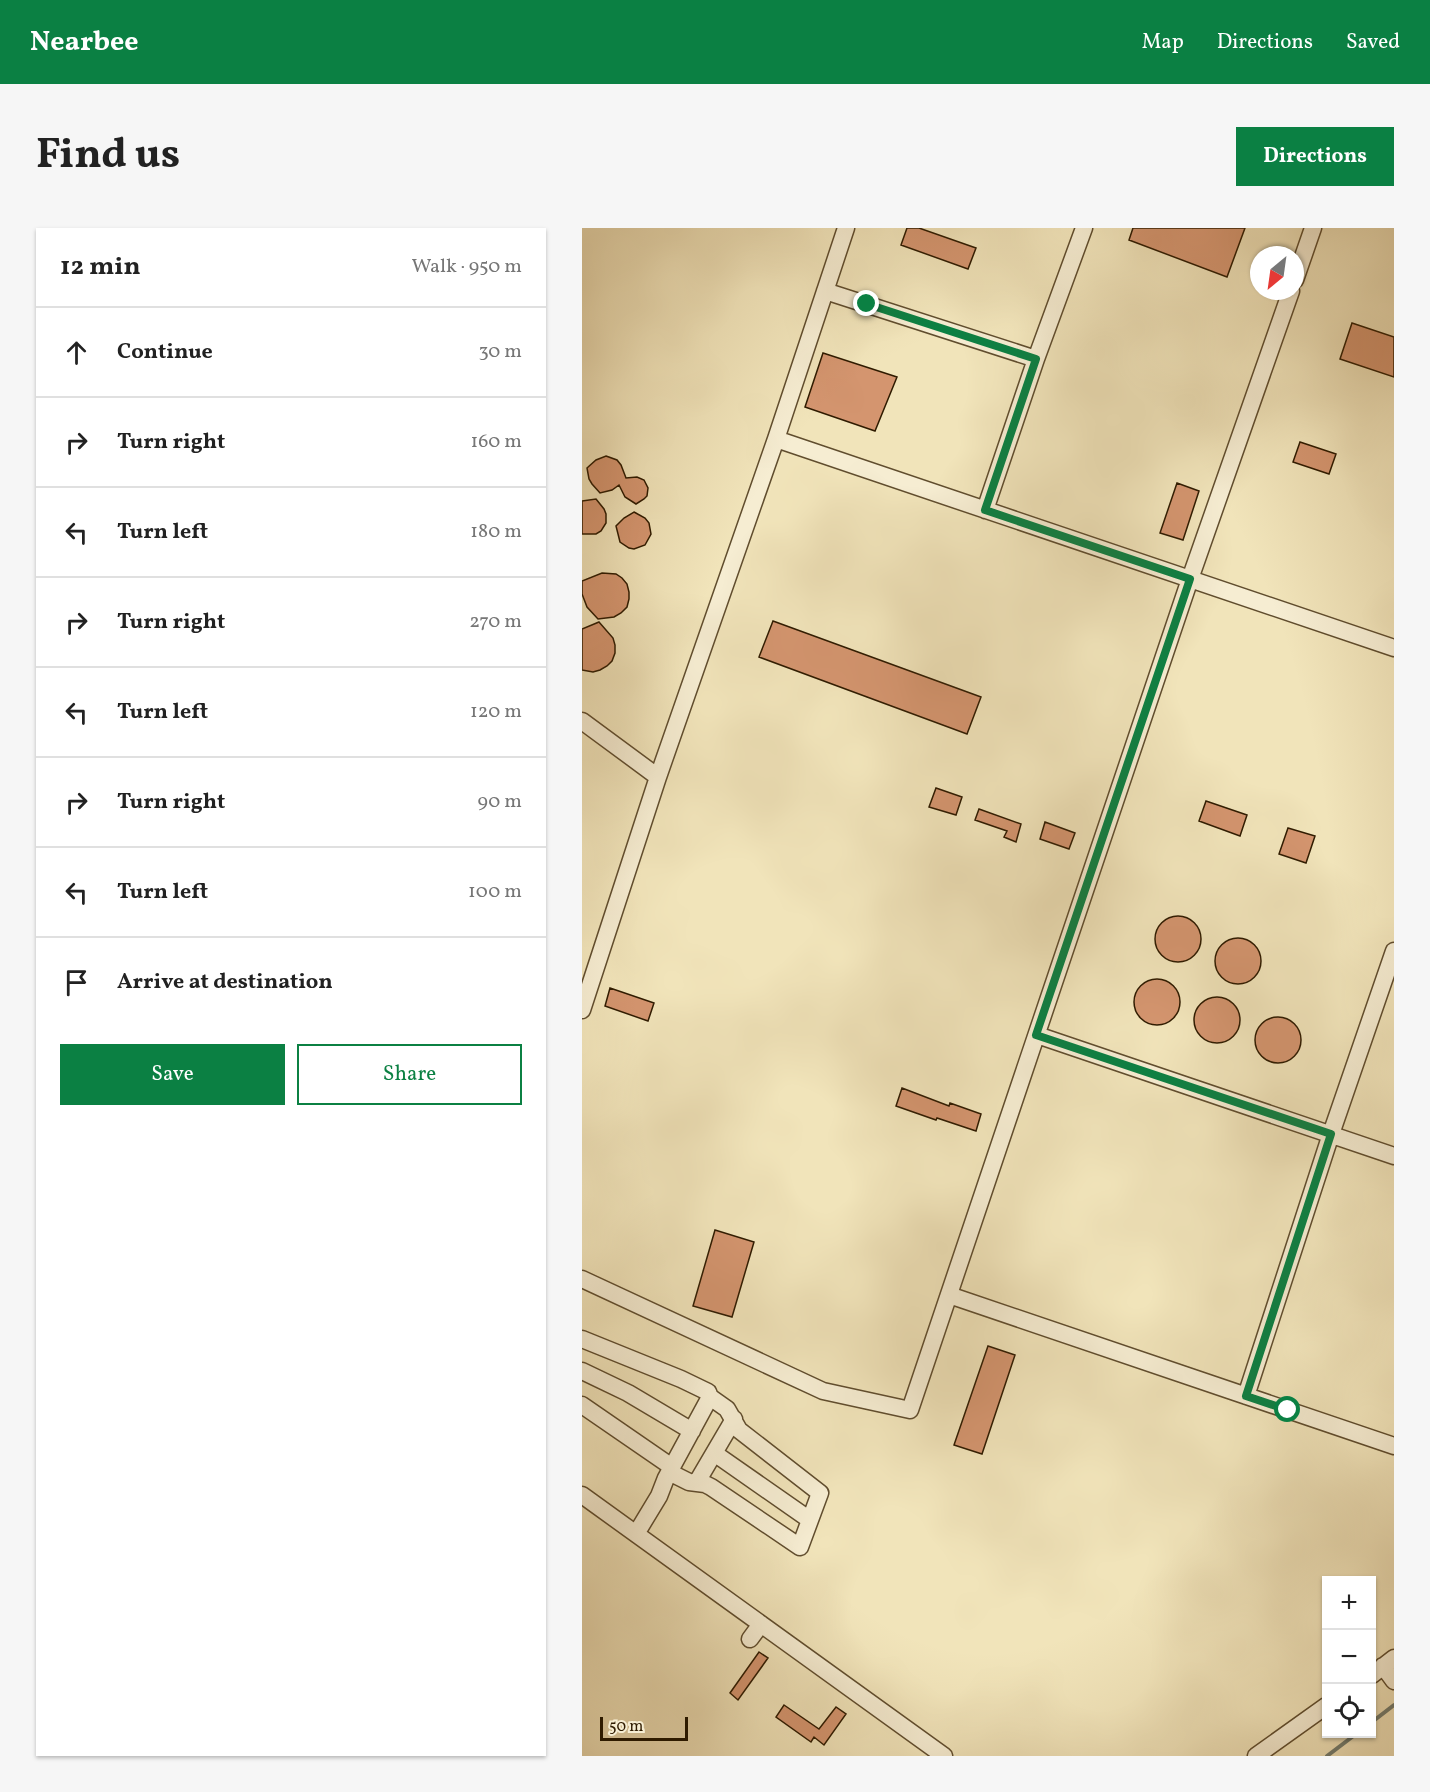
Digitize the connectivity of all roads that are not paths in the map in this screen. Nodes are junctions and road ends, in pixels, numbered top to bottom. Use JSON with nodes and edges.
{"nodes":[{"id":1,"x":846,"y":228,"type":"edge"},
{"id":2,"x":1084,"y":228,"type":"edge"},
{"id":3,"x":1313,"y":228,"type":"edge"},
{"id":4,"x":1304,"y":254,"type":"edge"},
{"id":5,"x":825,"y":291,"type":"junction"},
{"id":6,"x":1288,"y":300,"type":"edge"},
{"id":7,"x":1036,"y":359,"type":"junction"},
{"id":8,"x":776,"y":439,"type":"junction"},
{"id":9,"x":985,"y":510,"type":"junction"},
{"id":10,"x":1190,"y":579,"type":"junction"},
{"id":11,"x":1394,"y":648,"type":"edge"},
{"id":12,"x":582,"y":721,"type":"edge"},
{"id":13,"x":658,"y":777,"type":"junction"},
{"id":14,"x":1394,"y":951,"type":"edge"},
{"id":15,"x":582,"y":1010,"type":"edge"},
{"id":16,"x":1036,"y":1035,"type":"junction"},
{"id":17,"x":1331,"y":1134,"type":"junction"},
{"id":18,"x":1394,"y":1155,"type":"edge"},
{"id":19,"x":582,"y":1279,"type":"edge"},
{"id":20,"x":949,"y":1295,"type":"junction"},
{"id":21,"x":582,"y":1339,"type":"edge"},
{"id":22,"x":582,"y":1371,"type":"edge"},
{"id":23,"x":1246,"y":1396,"type":"junction"},
{"id":24,"x":710,"y":1397,"type":"junction"},
{"id":25,"x":582,"y":1405,"type":"edge"},
{"id":26,"x":734,"y":1419,"type":"junction"},
{"id":27,"x":692,"y":1431,"type":"junction"},
{"id":28,"x":1394,"y":1446,"type":"edge"},
{"id":29,"x":714,"y":1453,"type":"junction"},
{"id":30,"x":669,"y":1472,"type":"junction"},
{"id":31,"x":697,"y":1482,"type":"junction"},
{"id":32,"x":582,"y":1495,"type":"edge"},
{"id":33,"x":810,"y":1520,"type":"junction"},
{"id":34,"x":639,"y":1529,"type":"junction"},
{"id":35,"x":761,"y":1624,"type":"junction"},
{"id":36,"x":750,"y":1639,"type":"dead end"},
{"id":37,"x":1383,"y":1666,"type":"edge"},
{"id":38,"x":1394,"y":1681,"type":"edge"},
{"id":39,"x":1322,"y":1709,"type":"edge"},
{"id":40,"x":944,"y":1756,"type":"edge"},
{"id":41,"x":1256,"y":1756,"type":"edge"}],
"edges":[{"from":1,"to":5,"type":"lane"},
{"from":2,"to":7,"type":"lane"},
{"from":3,"to":4,"type":"lane"},
{"from":5,"to":7,"type":"lane"},
{"from":5,"to":8,"type":"lane"},
{"from":6,"to":10,"type":"lane"},
{"from":7,"to":9,"type":"lane"},
{"from":8,"to":9,"type":"lane"},
{"from":8,"to":13,"type":"lane"},
{"from":9,"to":10,"type":"lane"},
{"from":10,"to":11,"type":"lane"},
{"from":10,"to":16,"type":"lane"},
{"from":12,"to":13,"type":"lane"},
{"from":13,"to":15,"type":"lane"},
{"from":14,"to":17,"type":"lane"},
{"from":16,"to":17,"type":"lane"},
{"from":16,"to":20,"type":"lane"},
{"from":17,"to":18,"type":"lane"},
{"from":17,"to":23,"type":"lane"},
{"from":19,"to":20,"type":"lane"},
{"from":20,"to":23,"type":"lane"},
{"from":21,"to":24,"type":"lane"},
{"from":22,"to":27,"type":"lane"},
{"from":23,"to":28,"type":"lane"},
{"from":24,"to":26,"type":"lane"},
{"from":24,"to":27,"type":"lane"},
{"from":25,"to":30,"type":"lane"},
{"from":26,"to":29,"type":"lane"},
{"from":26,"to":33,"type":"lane"},
{"from":27,"to":30,"type":"lane"},
{"from":29,"to":31,"type":"lane"},
{"from":29,"to":33,"type":"lane"},
{"from":30,"to":31,"type":"lane"},
{"from":30,"to":34,"type":"lane"},
{"from":31,"to":33,"type":"lane"},
{"from":32,"to":34,"type":"lane"},
{"from":34,"to":35,"type":"lane"},
{"from":35,"to":36,"type":"lane"},
{"from":35,"to":40,"type":"lane"},
{"from":37,"to":38,"type":"lane"},
{"from":39,"to":41,"type":"lane"}]}
